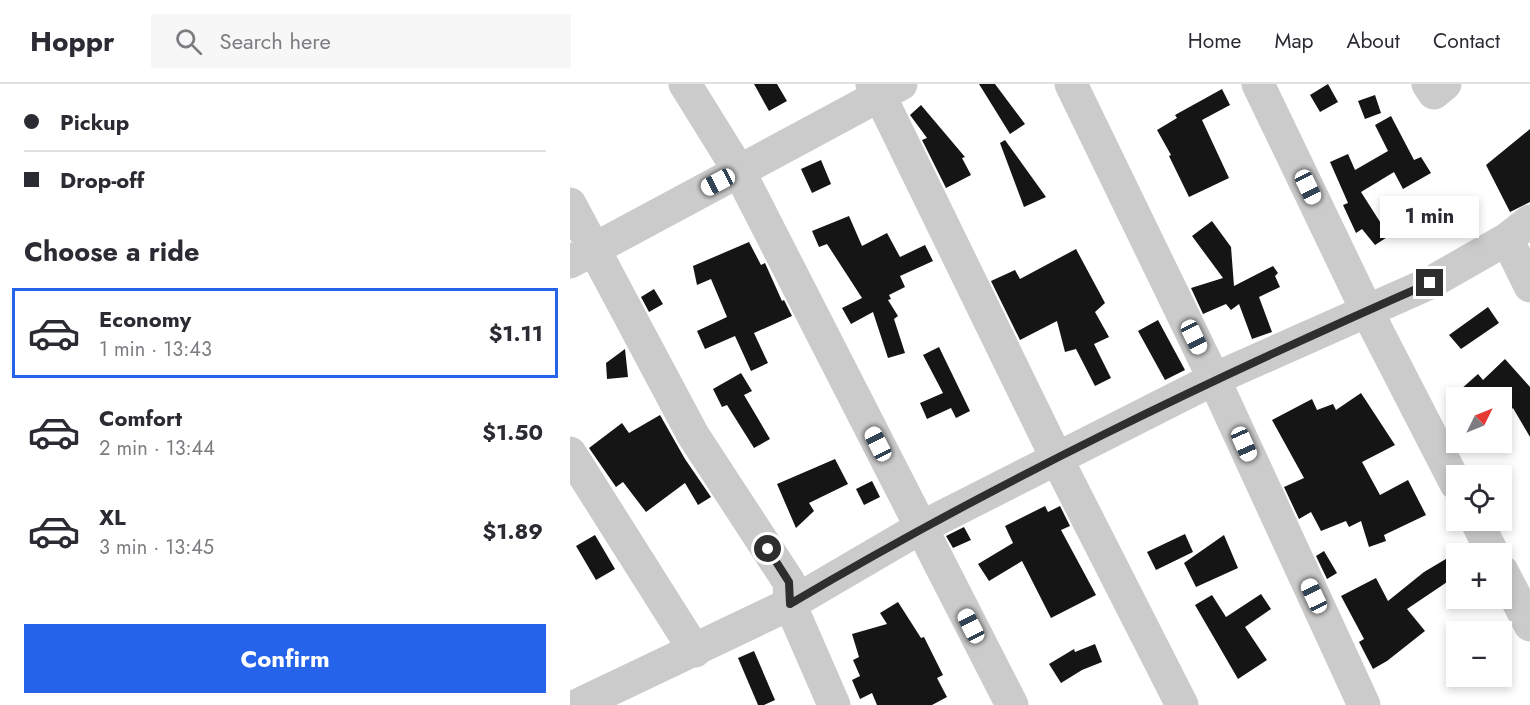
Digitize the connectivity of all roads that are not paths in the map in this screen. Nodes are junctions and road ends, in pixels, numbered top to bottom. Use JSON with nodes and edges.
{"nodes":[{"id":1,"x":685,"y":84,"type":"edge"},
{"id":2,"x":1071,"y":84,"type":"edge"},
{"id":3,"x":1258,"y":84,"type":"edge"},
{"id":4,"x":1428,"y":84,"type":"edge"},
{"id":5,"x":1444,"y":84,"type":"edge"},
{"id":6,"x":884,"y":88,"type":"edge"},
{"id":7,"x":739,"y":171,"type":"junction"},
{"id":8,"x":570,"y":204,"type":"edge"},
{"id":9,"x":1518,"y":230,"type":"edge"},
{"id":10,"x":582,"y":255,"type":"edge"},
{"id":11,"x":1530,"y":286,"type":"edge"},
{"id":12,"x":1367,"y":311,"type":"junction"},
{"id":13,"x":1214,"y":379,"type":"junction"},
{"id":14,"x":570,"y":453,"type":"edge"},
{"id":15,"x":1057,"y":459,"type":"junction"},
{"id":16,"x":1446,"y":465,"type":"edge"},
{"id":17,"x":920,"y":528,"type":"junction"},
{"id":18,"x":1512,"y":591,"type":"edge"},
{"id":19,"x":790,"y":604,"type":"junction"},
{"id":20,"x":1530,"y":626,"type":"edge"},
{"id":21,"x":694,"y":651,"type":"junction"},
{"id":22,"x":578,"y":705,"type":"edge"},
{"id":23,"x":834,"y":705,"type":"edge"},
{"id":24,"x":1012,"y":705,"type":"edge"},
{"id":25,"x":1182,"y":705,"type":"edge"},
{"id":26,"x":1364,"y":705,"type":"edge"}],
"edges":[{"from":1,"to":7,"type":"street"},
{"from":2,"to":13,"type":"street"},
{"from":3,"to":12,"type":"street"},
{"from":4,"to":5,"type":"street"},
{"from":6,"to":7,"type":"street"},
{"from":6,"to":15,"type":"street"},
{"from":7,"to":10,"type":"street"},
{"from":7,"to":17,"type":"street"},
{"from":8,"to":10,"type":"street"},
{"from":9,"to":11,"type":"street"},
{"from":9,"to":12,"type":"street"},
{"from":10,"to":19,"type":"street"},
{"from":12,"to":13,"type":"street"},
{"from":12,"to":16,"type":"street"},
{"from":13,"to":15,"type":"street"},
{"from":13,"to":26,"type":"street"},
{"from":14,"to":21,"type":"street"},
{"from":15,"to":17,"type":"street"},
{"from":15,"to":25,"type":"street"},
{"from":17,"to":19,"type":"street"},
{"from":17,"to":24,"type":"street"},
{"from":18,"to":20,"type":"street"},
{"from":19,"to":21,"type":"street"},
{"from":19,"to":23,"type":"street"},
{"from":21,"to":22,"type":"street"}]}
